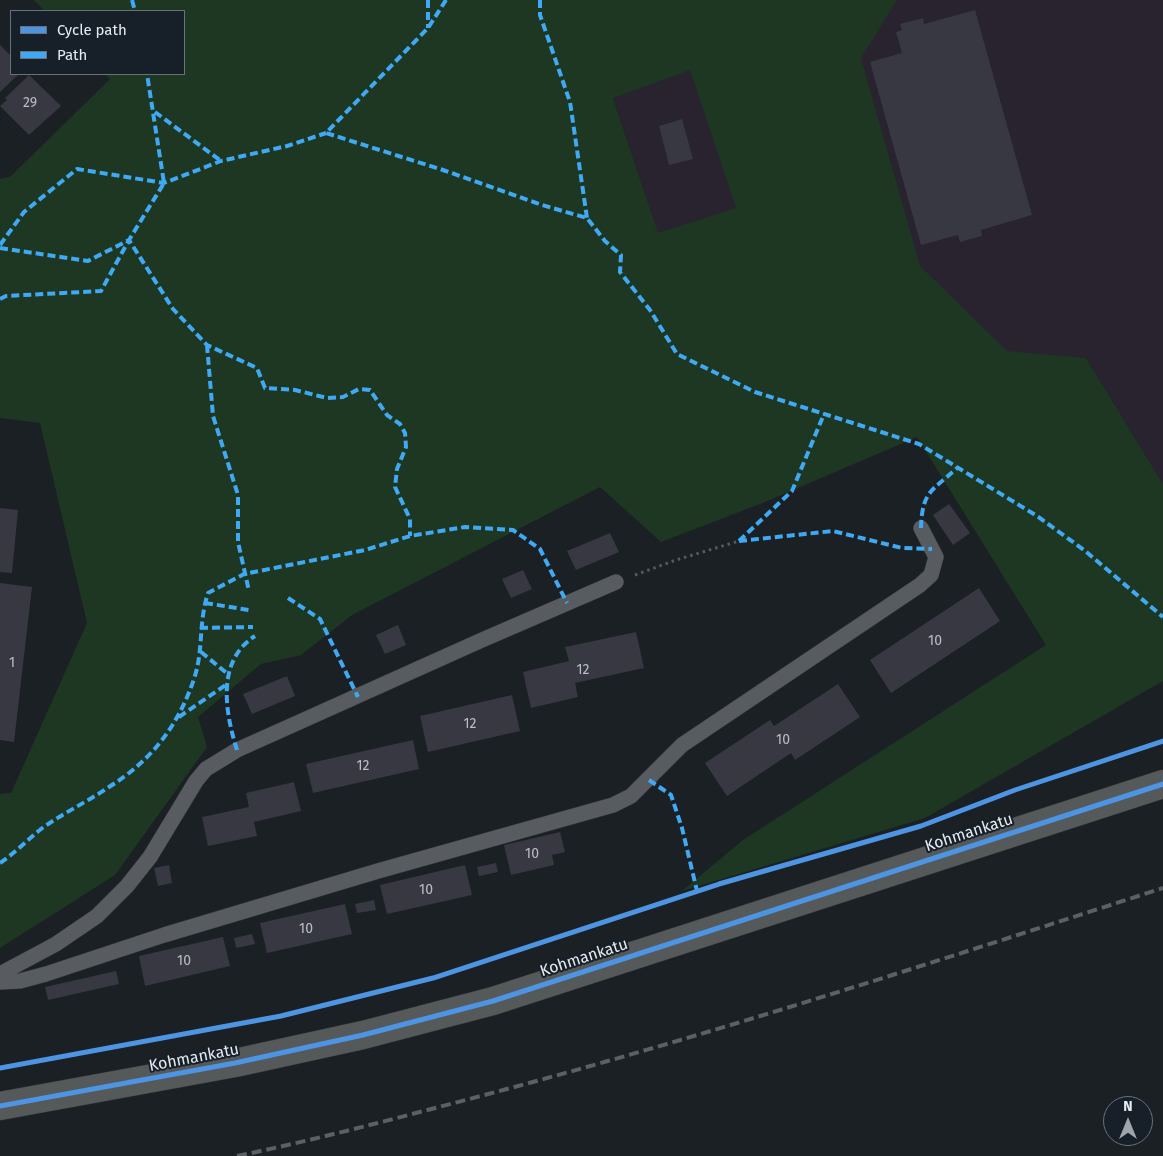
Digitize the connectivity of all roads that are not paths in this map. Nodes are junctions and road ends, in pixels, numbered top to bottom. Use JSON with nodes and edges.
{"nodes":[{"id":1,"x":921,"y":528,"type":"dead end"},
{"id":2,"x":616,"y":582,"type":"road end"},
{"id":3,"x":1163,"y":784,"type":"edge"},
{"id":4,"x":0,"y":974,"type":"edge"},
{"id":5,"x":0,"y":982,"type":"edge"},
{"id":6,"x":0,"y":1106,"type":"edge"}],
"edges":[{"from":1,"to":5,"type":"lane"},
{"from":2,"to":4,"type":"lane"},
{"from":3,"to":6,"type":"street","name":"Kohmankatu"}]}
